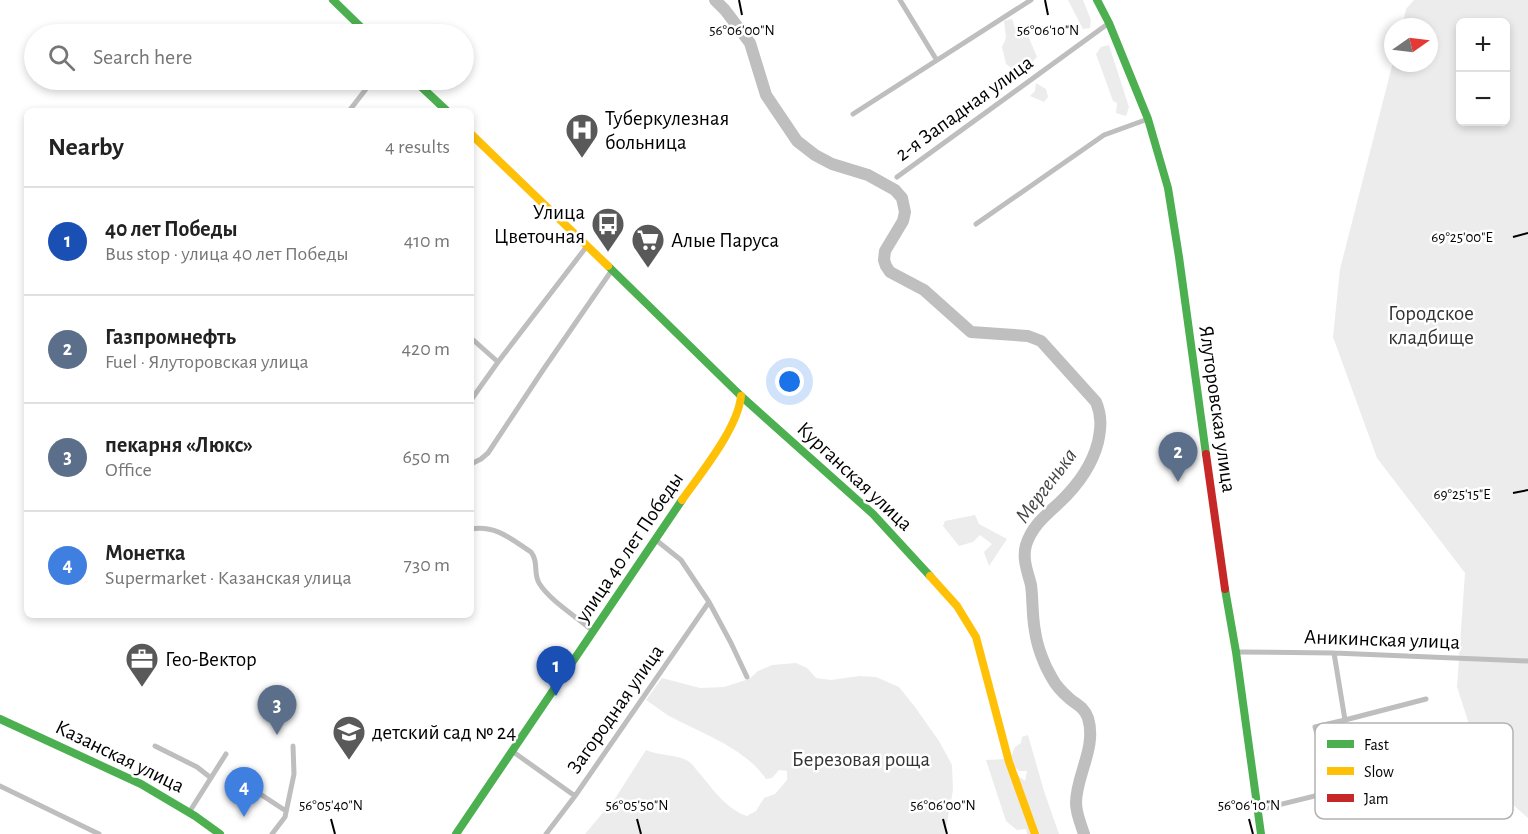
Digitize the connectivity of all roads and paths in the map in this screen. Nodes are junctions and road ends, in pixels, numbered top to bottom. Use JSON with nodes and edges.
{"nodes":[{"id":1,"x":333,"y":0,"type":"edge"},
{"id":2,"x":900,"y":0,"type":"edge"},
{"id":3,"x":1031,"y":0,"type":"edge"},
{"id":4,"x":1097,"y":0,"type":"edge"},
{"id":5,"x":1109,"y":23,"type":"junction"},
{"id":6,"x":358,"y":24,"type":"edge"},
{"id":7,"x":936,"y":59,"type":"junction"},
{"id":8,"x":365,"y":90,"type":"edge"},
{"id":9,"x":425,"y":90,"type":"edge"},
{"id":10,"x":351,"y":108,"type":"edge"},
{"id":11,"x":444,"y":108,"type":"edge"},
{"id":12,"x":853,"y":114,"type":"dead end"},
{"id":13,"x":1148,"y":119,"type":"junction"},
{"id":14,"x":474,"y":137,"type":"edge"},
{"id":15,"x":897,"y":177,"type":"dead end"},
{"id":16,"x":976,"y":224,"type":"dead end"},
{"id":17,"x":587,"y":246,"type":"junction"},
{"id":18,"x":612,"y":270,"type":"junction"},
{"id":19,"x":474,"y":341,"type":"edge"},
{"id":20,"x":498,"y":362,"type":"junction"},
{"id":21,"x":474,"y":396,"type":"edge"},
{"id":22,"x":741,"y":396,"type":"junction"},
{"id":23,"x":474,"y":462,"type":"edge"},
{"id":24,"x":474,"y":529,"type":"edge"},
{"id":25,"x":656,"y":540,"type":"junction"},
{"id":26,"x":709,"y":603,"type":"junction"},
{"id":27,"x":593,"y":631,"type":"junction"},
{"id":28,"x":1236,"y":652,"type":"junction"},
{"id":29,"x":1334,"y":653,"type":"junction"},
{"id":30,"x":1528,"y":661,"type":"edge"},
{"id":31,"x":747,"y":677,"type":"dead end"},
{"id":32,"x":1426,"y":699,"type":"dead end"},
{"id":33,"x":1345,"y":720,"type":"junction"},
{"id":34,"x":2,"y":722,"type":"edge"},
{"id":35,"x":1332,"y":723,"type":"edge"},
{"id":36,"x":154,"y":746,"type":"dead end"},
{"id":37,"x":293,"y":746,"type":"dead end"},
{"id":38,"x":512,"y":751,"type":"junction"},
{"id":39,"x":226,"y":754,"type":"dead end"},
{"id":40,"x":211,"y":778,"type":"junction"},
{"id":41,"x":242,"y":782,"type":"dead end"},
{"id":42,"x":0,"y":786,"type":"edge"},
{"id":43,"x":575,"y":796,"type":"junction"},
{"id":44,"x":1315,"y":796,"type":"edge"},
{"id":45,"x":1258,"y":810,"type":"junction"},
{"id":46,"x":190,"y":811,"type":"junction"},
{"id":47,"x":286,"y":812,"type":"junction"},
{"id":48,"x":99,"y":834,"type":"edge"},
{"id":49,"x":220,"y":834,"type":"edge"},
{"id":50,"x":272,"y":834,"type":"edge"},
{"id":51,"x":456,"y":834,"type":"edge"},
{"id":52,"x":546,"y":834,"type":"edge"},
{"id":53,"x":1035,"y":834,"type":"edge"},
{"id":54,"x":1261,"y":834,"type":"edge"}],
"edges":[{"from":1,"to":6,"type":"main road"},
{"from":2,"to":7,"type":"street"},
{"from":3,"to":7,"type":"street"},
{"from":4,"to":5,"type":"main road","name":"Ялуторовская улица"},
{"from":5,"to":13,"type":"main road","name":"Ялуторовская улица"},
{"from":5,"to":15,"type":"street","name":"2-я Западная улица"},
{"from":7,"to":12,"type":"street"},
{"from":8,"to":10,"type":"street"},
{"from":9,"to":11,"type":"main road"},
{"from":13,"to":16,"type":"street"},
{"from":13,"to":28,"type":"main road","name":"Ялуторовская улица"},
{"from":14,"to":17,"type":"main road","name":"Курганская улица"},
{"from":17,"to":18,"type":"main road","name":"Курганская улица"},
{"from":17,"to":20,"type":"street"},
{"from":18,"to":22,"type":"main road","name":"Курганская улица"},
{"from":18,"to":23,"type":"street"},
{"from":19,"to":20,"type":"street"},
{"from":20,"to":21,"type":"street"},
{"from":22,"to":25,"type":"main road","name":"улица 40 лет Победы"},
{"from":22,"to":53,"type":"main road","name":"Курганская улица"},
{"from":24,"to":27,"type":"street"},
{"from":25,"to":26,"type":"street"},
{"from":25,"to":27,"type":"main road","name":"улица 40 лет Победы"},
{"from":26,"to":31,"type":"street"},
{"from":26,"to":43,"type":"street","name":"Загородная улица"},
{"from":27,"to":38,"type":"main road","name":"улица 40 лет Победы"},
{"from":28,"to":29,"type":"street","name":"Аникинская улица"},
{"from":28,"to":45,"type":"main road","name":"Ялуторовская улица"},
{"from":29,"to":30,"type":"street","name":"Аникинская улица"},
{"from":29,"to":33,"type":"street"},
{"from":32,"to":33,"type":"street"},
{"from":33,"to":35,"type":"street"},
{"from":34,"to":46,"type":"main road","name":"Казанская улица"},
{"from":36,"to":40,"type":"street"},
{"from":37,"to":47,"type":"street"},
{"from":38,"to":43,"type":"street"},
{"from":38,"to":51,"type":"main road","name":"улица 40 лет Победы"},
{"from":39,"to":40,"type":"street"},
{"from":40,"to":46,"type":"street"},
{"from":41,"to":47,"type":"street"},
{"from":42,"to":48,"type":"street"},
{"from":43,"to":52,"type":"street","name":"Загородная улица"},
{"from":44,"to":45,"type":"street"},
{"from":45,"to":54,"type":"main road","name":"Ялуторовская улица"},
{"from":46,"to":49,"type":"main road","name":"Казанская улица"},
{"from":47,"to":50,"type":"street"}]}
